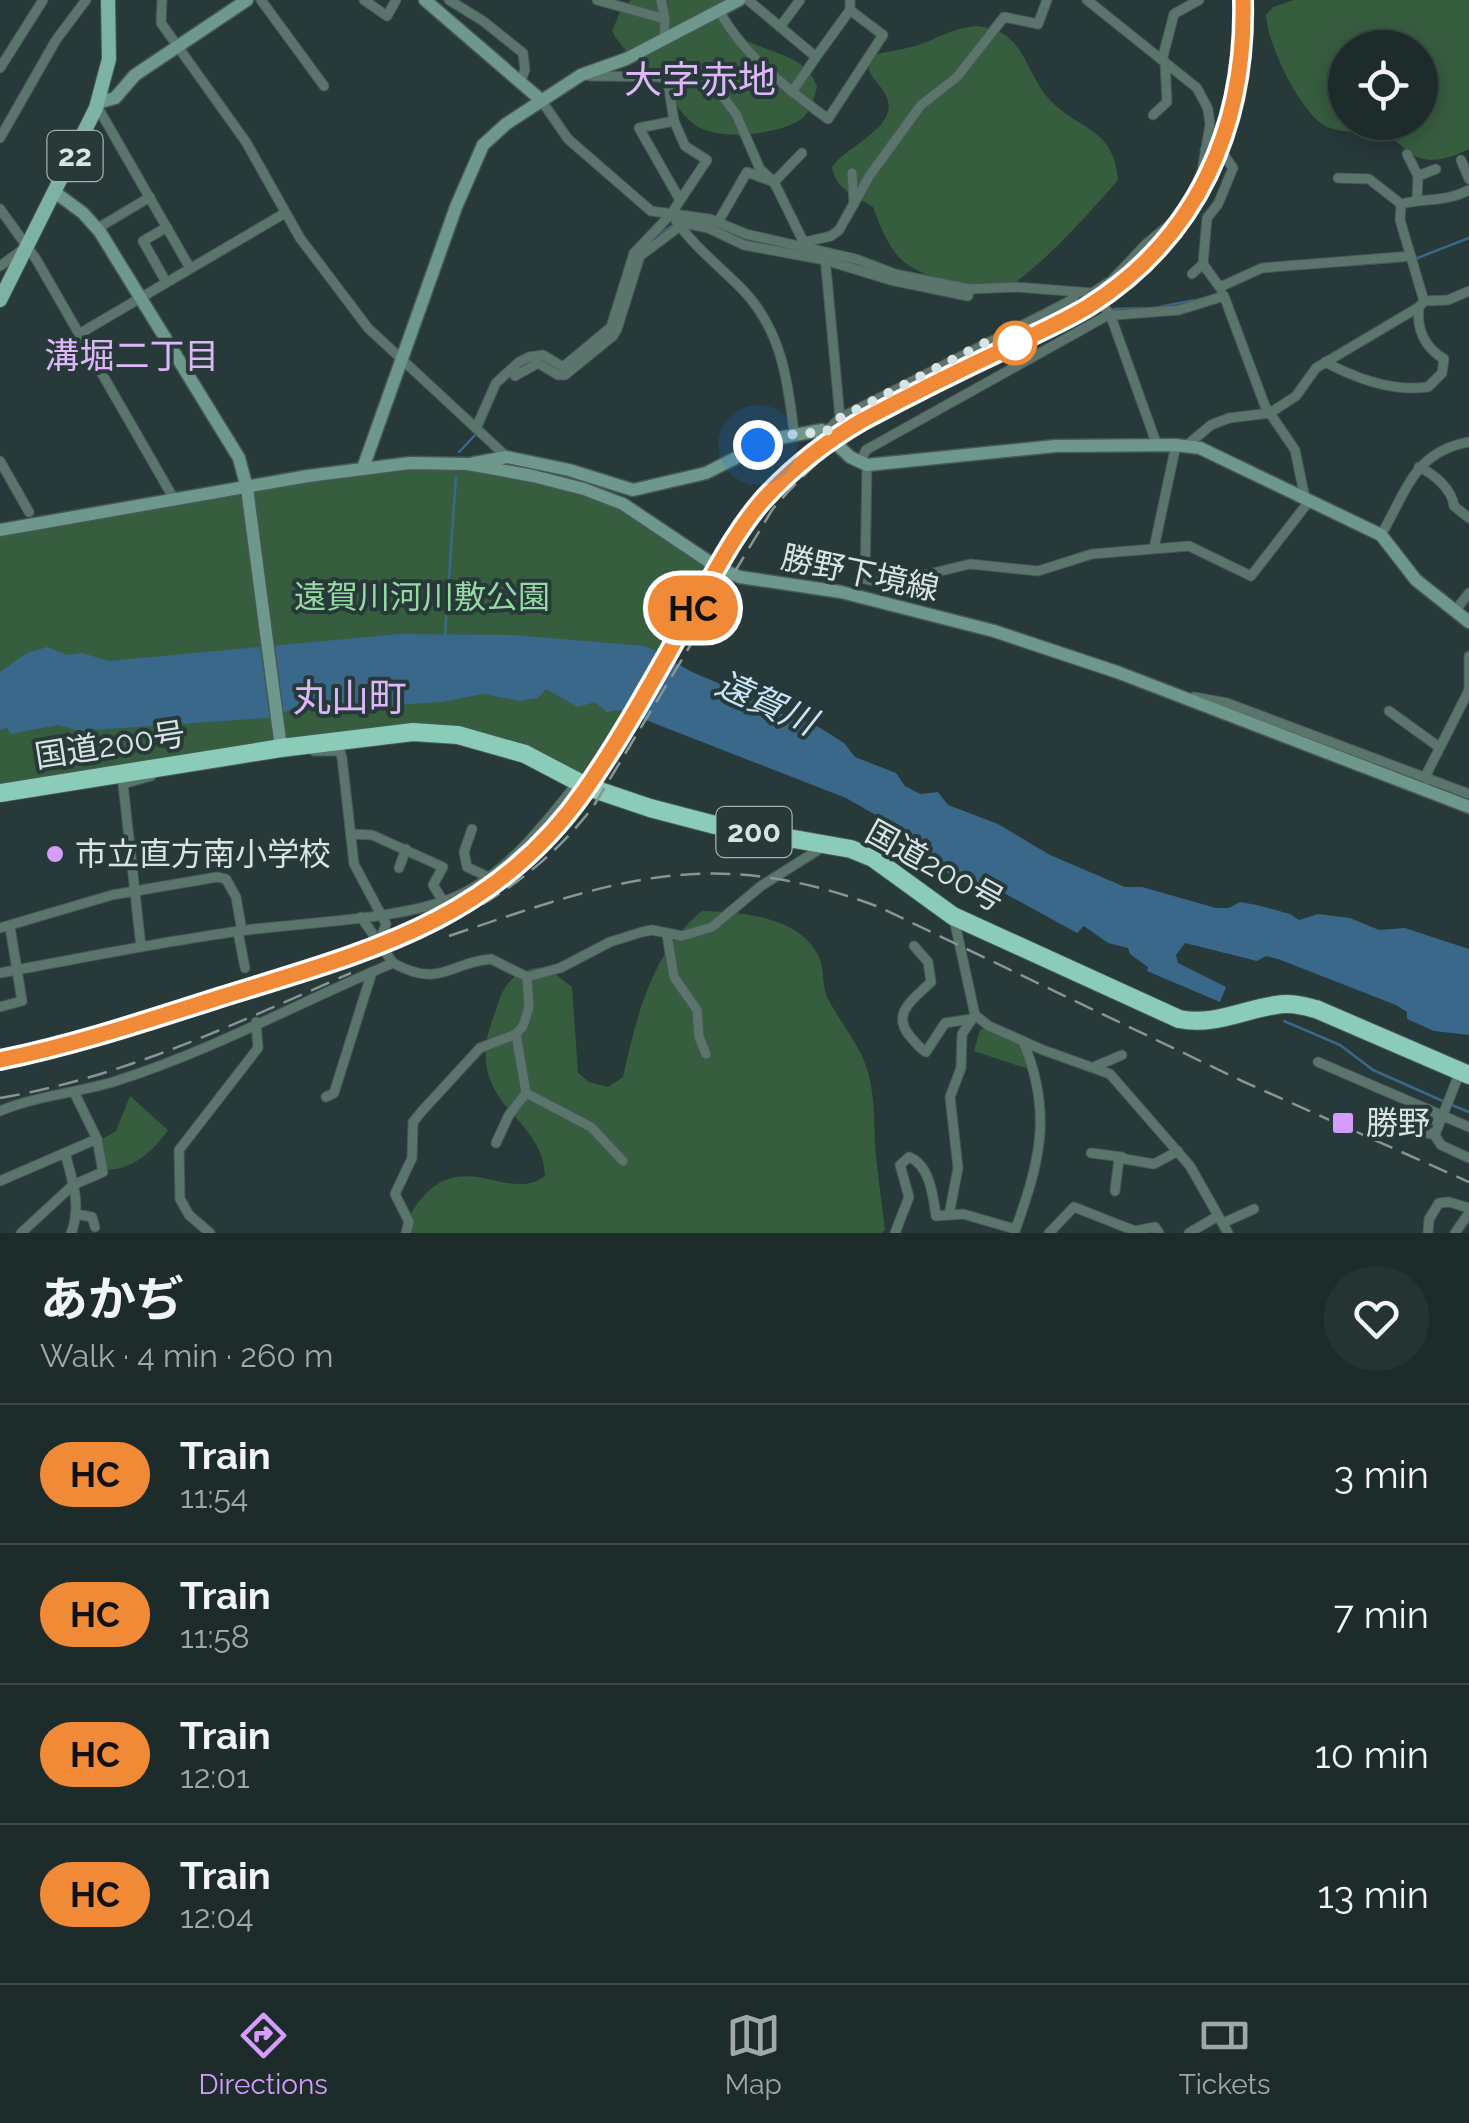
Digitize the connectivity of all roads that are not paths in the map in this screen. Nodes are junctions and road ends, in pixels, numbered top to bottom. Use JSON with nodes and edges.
{"nodes":[{"id":1,"x":42,"y":0,"type":"edge"},
{"id":2,"x":86,"y":0,"type":"edge"},
{"id":3,"x":108,"y":0,"type":"edge"},
{"id":4,"x":162,"y":0,"type":"edge"},
{"id":5,"x":248,"y":0,"type":"edge"},
{"id":6,"x":261,"y":0,"type":"edge"},
{"id":7,"x":364,"y":0,"type":"edge"},
{"id":8,"x":396,"y":0,"type":"edge"},
{"id":9,"x":425,"y":0,"type":"edge"},
{"id":10,"x":449,"y":0,"type":"edge"},
{"id":11,"x":597,"y":0,"type":"edge"},
{"id":12,"x":660,"y":0,"type":"edge"},
{"id":13,"x":739,"y":0,"type":"edge"},
{"id":14,"x":748,"y":0,"type":"edge"},
{"id":15,"x":800,"y":0,"type":"edge"},
{"id":16,"x":1047,"y":0,"type":"edge"},
{"id":17,"x":1087,"y":0,"type":"edge"},
{"id":18,"x":1198,"y":0,"type":"edge"},
{"id":19,"x":850,"y":5,"type":"edge"},
{"id":20,"x":720,"y":12,"type":"junction"},
{"id":21,"x":665,"y":19,"type":"junction"},
{"id":22,"x":780,"y":27,"type":"junction"},
{"id":23,"x":664,"y":40,"type":"junction"},
{"id":24,"x":176,"y":44,"type":"junction"},
{"id":25,"x":816,"y":58,"type":"junction"},
{"id":26,"x":1163,"y":61,"type":"junction"},
{"id":27,"x":0,"y":68,"type":"edge"},
{"id":28,"x":581,"y":76,"type":"junction"},
{"id":29,"x":667,"y":77,"type":"junction"},
{"id":30,"x":520,"y":82,"type":"junction"},
{"id":31,"x":324,"y":86,"type":"dead end"},
{"id":32,"x":792,"y":92,"type":"junction"},
{"id":33,"x":541,"y":100,"type":"junction"},
{"id":34,"x":97,"y":105,"type":"junction"},
{"id":35,"x":1153,"y":114,"type":"dead end"},
{"id":36,"x":674,"y":120,"type":"junction"},
{"id":37,"x":0,"y":138,"type":"edge"},
{"id":38,"x":1205,"y":150,"type":"junction"},
{"id":39,"x":802,"y":153,"type":"dead end"},
{"id":40,"x":1407,"y":154,"type":"dead end"},
{"id":41,"x":1436,"y":168,"type":"dead end"},
{"id":42,"x":852,"y":173,"type":"dead end"},
{"id":43,"x":1418,"y":176,"type":"junction"},
{"id":44,"x":1338,"y":178,"type":"dead end"},
{"id":45,"x":774,"y":182,"type":"junction"},
{"id":46,"x":1469,"y":190,"type":"edge"},
{"id":47,"x":56,"y":194,"type":"junction"},
{"id":48,"x":150,"y":198,"type":"junction"},
{"id":49,"x":680,"y":200,"type":"junction"},
{"id":50,"x":1418,"y":200,"type":"junction"},
{"id":51,"x":1401,"y":204,"type":"junction"},
{"id":52,"x":854,"y":206,"type":"junction"},
{"id":53,"x":0,"y":210,"type":"edge"},
{"id":54,"x":285,"y":212,"type":"junction"},
{"id":55,"x":671,"y":214,"type":"junction"},
{"id":56,"x":718,"y":222,"type":"junction"},
{"id":57,"x":679,"y":225,"type":"junction"},
{"id":58,"x":166,"y":226,"type":"junction"},
{"id":59,"x":98,"y":228,"type":"junction"},
{"id":60,"x":805,"y":245,"type":"junction"},
{"id":61,"x":28,"y":247,"type":"junction"},
{"id":62,"x":825,"y":256,"type":"junction"},
{"id":63,"x":1411,"y":256,"type":"junction"},
{"id":64,"x":1203,"y":264,"type":"junction"},
{"id":65,"x":0,"y":266,"type":"edge"},
{"id":66,"x":190,"y":268,"type":"junction"},
{"id":67,"x":1192,"y":274,"type":"dead end"},
{"id":68,"x":166,"y":282,"type":"junction"},
{"id":69,"x":1222,"y":291,"type":"junction"},
{"id":70,"x":1469,"y":291,"type":"edge"},
{"id":71,"x":1078,"y":292,"type":"junction"},
{"id":72,"x":1092,"y":293,"type":"junction"},
{"id":73,"x":138,"y":298,"type":"junction"},
{"id":74,"x":0,"y":300,"type":"edge"},
{"id":75,"x":1421,"y":304,"type":"junction"},
{"id":76,"x":1110,"y":314,"type":"junction"},
{"id":77,"x":79,"y":334,"type":"junction"},
{"id":78,"x":401,"y":359,"type":"junction"},
{"id":79,"x":1325,"y":362,"type":"junction"},
{"id":80,"x":520,"y":367,"type":"junction"},
{"id":81,"x":1270,"y":414,"type":"junction"},
{"id":82,"x":840,"y":418,"type":"junction"},
{"id":83,"x":478,"y":430,"type":"junction"},
{"id":84,"x":826,"y":432,"type":"junction"},
{"id":85,"x":794,"y":434,"type":"junction"},
{"id":86,"x":1469,"y":442,"type":"edge"},
{"id":87,"x":1157,"y":445,"type":"junction"},
{"id":88,"x":1181,"y":446,"type":"junction"},
{"id":89,"x":508,"y":457,"type":"junction"},
{"id":90,"x":0,"y":461,"type":"edge"},
{"id":91,"x":468,"y":464,"type":"junction"},
{"id":92,"x":864,"y":464,"type":"junction"},
{"id":93,"x":1419,"y":467,"type":"junction"},
{"id":94,"x":364,"y":468,"type":"junction"},
{"id":95,"x":247,"y":492,"type":"junction"},
{"id":96,"x":174,"y":498,"type":"junction"},
{"id":97,"x":1307,"y":499,"type":"junction"},
{"id":98,"x":29,"y":512,"type":"dead end"},
{"id":99,"x":1469,"y":518,"type":"edge"},
{"id":100,"x":0,"y":530,"type":"edge"},
{"id":101,"x":1380,"y":535,"type":"junction"},
{"id":102,"x":1154,"y":548,"type":"junction"},
{"id":103,"x":1469,"y":593,"type":"edge"},
{"id":104,"x":1455,"y":611,"type":"junction"},
{"id":105,"x":1469,"y":622,"type":"edge"},
{"id":106,"x":1468,"y":662,"type":"edge"},
{"id":107,"x":1469,"y":690,"type":"edge"},
{"id":108,"x":1174,"y":695,"type":"junction"},
{"id":109,"x":1389,"y":711,"type":"dead end"},
{"id":110,"x":287,"y":745,"type":"junction"},
{"id":111,"x":1440,"y":747,"type":"junction"},
{"id":112,"x":160,"y":767,"type":"junction"},
{"id":113,"x":1368,"y":770,"type":"junction"},
{"id":114,"x":1421,"y":776,"type":"junction"},
{"id":115,"x":578,"y":782,"type":"junction"},
{"id":116,"x":0,"y":792,"type":"edge"},
{"id":117,"x":1467,"y":802,"type":"edge"},
{"id":118,"x":472,"y":829,"type":"dead end"},
{"id":119,"x":351,"y":834,"type":"junction"},
{"id":120,"x":828,"y":844,"type":"junction"},
{"id":121,"x":406,"y":849,"type":"junction"},
{"id":122,"x":399,"y":868,"type":"dead end"},
{"id":123,"x":488,"y":877,"type":"junction"},
{"id":124,"x":132,"y":890,"type":"junction"},
{"id":125,"x":443,"y":901,"type":"junction"},
{"id":126,"x":381,"y":914,"type":"junction"},
{"id":127,"x":361,"y":916,"type":"junction"},
{"id":128,"x":953,"y":916,"type":"junction"},
{"id":129,"x":5,"y":928,"type":"edge"},
{"id":130,"x":240,"y":931,"type":"junction"},
{"id":131,"x":667,"y":935,"type":"junction"},
{"id":132,"x":376,"y":940,"type":"junction"},
{"id":133,"x":140,"y":946,"type":"junction"},
{"id":134,"x":914,"y":946,"type":"dead end"},
{"id":135,"x":394,"y":963,"type":"junction"},
{"id":136,"x":245,"y":968,"type":"dead end"},
{"id":137,"x":17,"y":970,"type":"junction"},
{"id":138,"x":0,"y":972,"type":"edge"},
{"id":139,"x":372,"y":972,"type":"junction"},
{"id":140,"x":527,"y":977,"type":"junction"},
{"id":141,"x":0,"y":1007,"type":"edge"},
{"id":142,"x":973,"y":1017,"type":"junction"},
{"id":143,"x":256,"y":1022,"type":"junction"},
{"id":144,"x":516,"y":1034,"type":"junction"},
{"id":145,"x":1024,"y":1041,"type":"junction"},
{"id":146,"x":706,"y":1054,"type":"dead end"},
{"id":147,"x":1122,"y":1055,"type":"dead end"},
{"id":148,"x":1318,"y":1062,"type":"dead end"},
{"id":149,"x":1096,"y":1066,"type":"junction"},
{"id":150,"x":1465,"y":1073,"type":"edge"},
{"id":151,"x":74,"y":1092,"type":"junction"},
{"id":152,"x":526,"y":1093,"type":"junction"},
{"id":153,"x":326,"y":1097,"type":"dead end"},
{"id":154,"x":0,"y":1110,"type":"edge"},
{"id":155,"x":1442,"y":1116,"type":"junction"},
{"id":156,"x":1469,"y":1127,"type":"edge"},
{"id":157,"x":97,"y":1139,"type":"junction"},
{"id":158,"x":496,"y":1143,"type":"dead end"},
{"id":159,"x":1091,"y":1152,"type":"dead end"},
{"id":160,"x":1178,"y":1152,"type":"junction"},
{"id":161,"x":66,"y":1153,"type":"junction"},
{"id":162,"x":1122,"y":1157,"type":"junction"},
{"id":163,"x":1469,"y":1158,"type":"edge"},
{"id":164,"x":622,"y":1162,"type":"dead end"},
{"id":165,"x":0,"y":1182,"type":"edge"},
{"id":166,"x":73,"y":1185,"type":"junction"},
{"id":167,"x":1115,"y":1191,"type":"dead end"},
{"id":168,"x":1254,"y":1209,"type":"dead end"},
{"id":169,"x":1469,"y":1211,"type":"edge"},
{"id":170,"x":75,"y":1214,"type":"junction"},
{"id":171,"x":949,"y":1215,"type":"junction"},
{"id":172,"x":1223,"y":1224,"type":"edge"},
{"id":173,"x":96,"y":1227,"type":"dead end"},
{"id":174,"x":1015,"y":1231,"type":"edge"},
{"id":175,"x":20,"y":1233,"type":"edge"},
{"id":176,"x":71,"y":1233,"type":"edge"},
{"id":177,"x":210,"y":1233,"type":"edge"},
{"id":178,"x":406,"y":1233,"type":"edge"},
{"id":179,"x":895,"y":1233,"type":"edge"},
{"id":180,"x":1049,"y":1233,"type":"edge"},
{"id":181,"x":1159,"y":1233,"type":"edge"},
{"id":182,"x":1189,"y":1233,"type":"edge"},
{"id":183,"x":1428,"y":1233,"type":"edge"},
{"id":184,"x":1455,"y":1233,"type":"edge"}],
"edges":[{"from":1,"to":27,"type":"street"},
{"from":2,"to":37,"type":"street"},
{"from":3,"to":34,"type":"main road","number":"22"},
{"from":4,"to":24,"type":"street"},
{"from":5,"to":24,"type":"street"},
{"from":6,"to":31,"type":"street"},
{"from":7,"to":8,"type":"street"},
{"from":9,"to":30,"type":"street"},
{"from":10,"to":30,"type":"street"},
{"from":11,"to":21,"type":"street"},
{"from":12,"to":21,"type":"street"},
{"from":13,"to":20,"type":"street"},
{"from":14,"to":22,"type":"street"},
{"from":15,"to":22,"type":"street"},
{"from":16,"to":52,"type":"street"},
{"from":17,"to":26,"type":"street"},
{"from":18,"to":26,"type":"street"},
{"from":19,"to":25,"type":"street"},
{"from":19,"to":32,"type":"street"},
{"from":20,"to":23,"type":"street"},
{"from":20,"to":32,"type":"street"},
{"from":21,"to":23,"type":"street"},
{"from":22,"to":25,"type":"street"},
{"from":23,"to":28,"type":"street"},
{"from":24,"to":34,"type":"street"},
{"from":24,"to":54,"type":"street"},
{"from":25,"to":32,"type":"street"},
{"from":26,"to":35,"type":"street"},
{"from":26,"to":38,"type":"street"},
{"from":28,"to":29,"type":"street"},
{"from":28,"to":33,"type":"street"},
{"from":29,"to":36,"type":"street"},
{"from":29,"to":45,"type":"street"},
{"from":30,"to":33,"type":"street"},
{"from":33,"to":55,"type":"street"},
{"from":33,"to":78,"type":"street"},
{"from":34,"to":47,"type":"main road","number":"22"},
{"from":34,"to":48,"type":"street"},
{"from":36,"to":49,"type":"street"},
{"from":36,"to":49,"type":"street"},
{"from":38,"to":64,"type":"street"},
{"from":38,"to":72,"type":"street"},
{"from":39,"to":45,"type":"street"},
{"from":40,"to":43,"type":"street"},
{"from":41,"to":43,"type":"street"},
{"from":42,"to":52,"type":"street"},
{"from":43,"to":50,"type":"street"},
{"from":44,"to":51,"type":"street"},
{"from":45,"to":56,"type":"street"},
{"from":45,"to":60,"type":"street"},
{"from":46,"to":50,"type":"street"},
{"from":47,"to":59,"type":"street"},
{"from":47,"to":61,"type":"main road","number":"22"},
{"from":48,"to":58,"type":"street"},
{"from":48,"to":59,"type":"street"},
{"from":49,"to":55,"type":"street"},
{"from":50,"to":51,"type":"street"},
{"from":51,"to":63,"type":"street"},
{"from":52,"to":60,"type":"street"},
{"from":53,"to":61,"type":"street"},
{"from":54,"to":66,"type":"street"},
{"from":54,"to":78,"type":"street"},
{"from":55,"to":56,"type":"street"},
{"from":55,"to":57,"type":"street"},
{"from":55,"to":80,"type":"street"},
{"from":56,"to":60,"type":"street"},
{"from":57,"to":62,"type":"street"},
{"from":57,"to":80,"type":"street"},
{"from":57,"to":85,"type":"street"},
{"from":58,"to":66,"type":"street"},
{"from":58,"to":68,"type":"street"},
{"from":59,"to":73,"type":"street"},
{"from":60,"to":62,"type":"street"},
{"from":61,"to":65,"type":"street"},
{"from":61,"to":74,"type":"main road","number":"22"},
{"from":61,"to":77,"type":"street"},
{"from":62,"to":71,"type":"street"},
{"from":62,"to":82,"type":"street"},
{"from":63,"to":69,"type":"street"},
{"from":63,"to":75,"type":"street"},
{"from":64,"to":67,"type":"street"},
{"from":64,"to":69,"type":"street"},
{"from":66,"to":68,"type":"street"},
{"from":68,"to":73,"type":"street"},
{"from":69,"to":76,"type":"street"},
{"from":69,"to":81,"type":"street"},
{"from":70,"to":75,"type":"street"},
{"from":71,"to":72,"type":"street"},
{"from":71,"to":82,"type":"street"},
{"from":72,"to":76,"type":"street"},
{"from":73,"to":77,"type":"street"},
{"from":73,"to":95,"type":"street"},
{"from":75,"to":79,"type":"street"},
{"from":75,"to":79,"type":"street"},
{"from":76,"to":87,"type":"street"},
{"from":76,"to":92,"type":"street"},
{"from":77,"to":96,"type":"street"},
{"from":78,"to":83,"type":"street"},
{"from":78,"to":94,"type":"street"},
{"from":79,"to":81,"type":"street"},
{"from":80,"to":83,"type":"street"},
{"from":81,"to":88,"type":"street"},
{"from":81,"to":97,"type":"street"},
{"from":82,"to":84,"type":"street"},
{"from":83,"to":89,"type":"street"},
{"from":84,"to":85,"type":"street"},
{"from":84,"to":92,"type":"street"},
{"from":85,"to":89,"type":"street"},
{"from":86,"to":93,"type":"street"},
{"from":87,"to":88,"type":"street"},
{"from":87,"to":92,"type":"street"},
{"from":88,"to":97,"type":"street"},
{"from":88,"to":102,"type":"street"},
{"from":89,"to":91,"type":"street"},
{"from":90,"to":98,"type":"street"},
{"from":91,"to":94,"type":"street","name":"勝野下境線"},
{"from":91,"to":108,"type":"street","name":"勝野下境線"},
{"from":92,"to":102,"type":"street"},
{"from":93,"to":99,"type":"street"},
{"from":93,"to":101,"type":"street"},
{"from":94,"to":95,"type":"street","name":"勝野下境線"},
{"from":95,"to":96,"type":"street","name":"勝野下境線"},
{"from":95,"to":110,"type":"street"},
{"from":96,"to":100,"type":"street","name":"勝野下境線"},
{"from":97,"to":101,"type":"street"},
{"from":97,"to":102,"type":"street"},
{"from":101,"to":104,"type":"street"},
{"from":103,"to":104,"type":"street"},
{"from":104,"to":105,"type":"street"},
{"from":106,"to":107,"type":"street"},
{"from":107,"to":111,"type":"street"},
{"from":108,"to":113,"type":"street","name":"勝野下境線"},
{"from":108,"to":114,"type":"street"},
{"from":109,"to":111,"type":"street"},
{"from":110,"to":112,"type":"highway","name":"国道200号","number":"200"},
{"from":110,"to":115,"type":"highway","name":"国道200号","number":"200"},
{"from":110,"to":119,"type":"street"},
{"from":111,"to":114,"type":"street"},
{"from":112,"to":116,"type":"highway","name":"国道200号","number":"200"},
{"from":112,"to":124,"type":"street"},
{"from":113,"to":114,"type":"street"},
{"from":113,"to":117,"type":"street","name":"勝野下境線"},
{"from":114,"to":117,"type":"street"},
{"from":115,"to":120,"type":"highway","name":"国道200号","number":"200"},
{"from":115,"to":123,"type":"street"},
{"from":118,"to":123,"type":"street"},
{"from":119,"to":121,"type":"street"},
{"from":119,"to":126,"type":"street"},
{"from":120,"to":128,"type":"highway","name":"国道200号","number":"200"},
{"from":120,"to":131,"type":"street"},
{"from":121,"to":122,"type":"street"},
{"from":121,"to":125,"type":"street"},
{"from":123,"to":125,"type":"street"},
{"from":124,"to":129,"type":"street"},
{"from":124,"to":130,"type":"street"},
{"from":124,"to":133,"type":"street"},
{"from":125,"to":126,"type":"street"},
{"from":126,"to":127,"type":"street"},
{"from":126,"to":132,"type":"street"},
{"from":127,"to":130,"type":"street"},
{"from":127,"to":132,"type":"street"},
{"from":128,"to":142,"type":"street"},
{"from":128,"to":150,"type":"highway","name":"国道200号","number":"200"},
{"from":129,"to":137,"type":"street"},
{"from":130,"to":133,"type":"street"},
{"from":130,"to":136,"type":"street"},
{"from":131,"to":140,"type":"street"},
{"from":131,"to":146,"type":"street"},
{"from":132,"to":135,"type":"street"},
{"from":133,"to":137,"type":"street"},
{"from":134,"to":142,"type":"street"},
{"from":135,"to":139,"type":"street"},
{"from":135,"to":140,"type":"street"},
{"from":137,"to":138,"type":"street"},
{"from":137,"to":141,"type":"street"},
{"from":139,"to":143,"type":"street"},
{"from":139,"to":153,"type":"street"},
{"from":140,"to":144,"type":"street"},
{"from":142,"to":145,"type":"street"},
{"from":142,"to":171,"type":"street"},
{"from":143,"to":151,"type":"street"},
{"from":143,"to":177,"type":"street"},
{"from":144,"to":152,"type":"street"},
{"from":144,"to":178,"type":"street"},
{"from":145,"to":149,"type":"street"},
{"from":145,"to":174,"type":"street"},
{"from":147,"to":149,"type":"street"},
{"from":148,"to":155,"type":"street"},
{"from":149,"to":160,"type":"street"},
{"from":150,"to":155,"type":"street"},
{"from":151,"to":154,"type":"street"},
{"from":151,"to":157,"type":"street"},
{"from":152,"to":158,"type":"street"},
{"from":152,"to":164,"type":"street"},
{"from":155,"to":156,"type":"street"},
{"from":155,"to":163,"type":"street"},
{"from":157,"to":161,"type":"street"},
{"from":157,"to":166,"type":"street"},
{"from":159,"to":162,"type":"street"},
{"from":160,"to":162,"type":"street"},
{"from":160,"to":172,"type":"street"},
{"from":161,"to":165,"type":"street"},
{"from":161,"to":166,"type":"street"},
{"from":162,"to":167,"type":"street"},
{"from":166,"to":170,"type":"street"},
{"from":166,"to":175,"type":"street"},
{"from":168,"to":172,"type":"street"},
{"from":169,"to":183,"type":"street"},
{"from":169,"to":184,"type":"street"},
{"from":170,"to":173,"type":"street"},
{"from":170,"to":176,"type":"street"},
{"from":171,"to":174,"type":"street"},
{"from":171,"to":179,"type":"street"},
{"from":172,"to":182,"type":"street"},
{"from":180,"to":181,"type":"street"}]}
